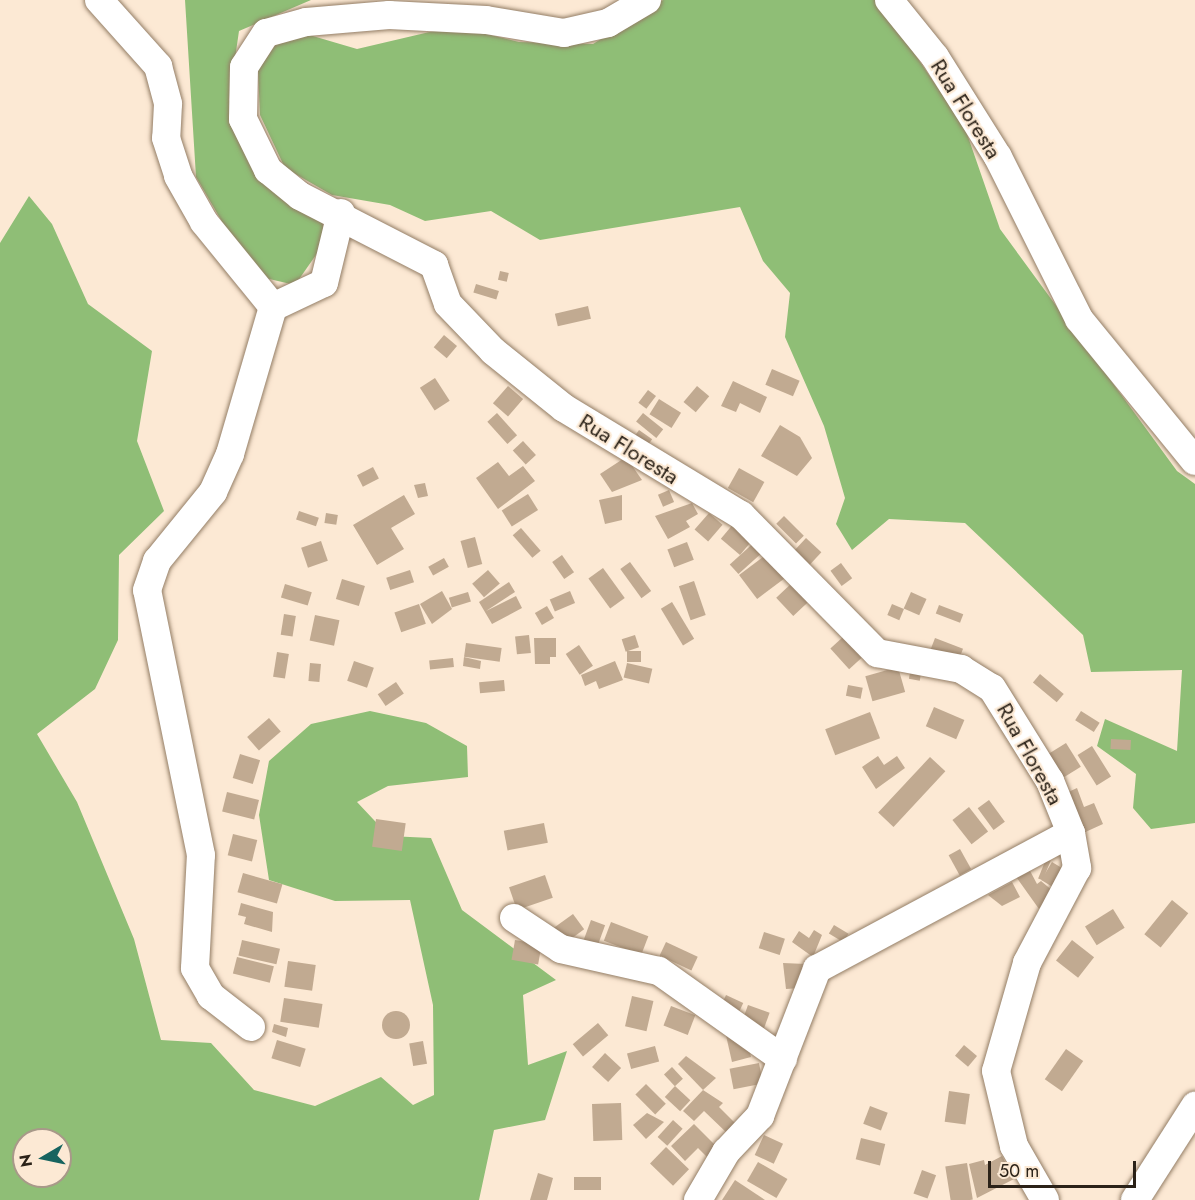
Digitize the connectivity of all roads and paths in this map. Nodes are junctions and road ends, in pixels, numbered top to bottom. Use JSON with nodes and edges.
{"nodes":[{"id":1,"x":99,"y":0,"type":"edge"},
{"id":2,"x":647,"y":0,"type":"edge"},
{"id":3,"x":889,"y":0,"type":"edge"},
{"id":4,"x":341,"y":213,"type":"junction"},
{"id":5,"x":273,"y":307,"type":"junction"},
{"id":6,"x":1195,"y":461,"type":"edge"},
{"id":7,"x":1071,"y":833,"type":"junction"},
{"id":8,"x":514,"y":918,"type":"dead end"},
{"id":9,"x":251,"y":1027,"type":"dead end"},
{"id":10,"x":783,"y":1059,"type":"junction"},
{"id":11,"x":1195,"y":1106,"type":"edge"},
{"id":12,"x":698,"y":1200,"type":"edge"},
{"id":13,"x":1045,"y":1200,"type":"edge"},
{"id":14,"x":1136,"y":1200,"type":"edge"}],
"edges":[{"from":1,"to":5,"type":"street"},
{"from":2,"to":4,"type":"street","name":"Rua Floresta"},
{"from":3,"to":6,"type":"street","name":"Rua Floresta"},
{"from":4,"to":5,"type":"street"},
{"from":4,"to":7,"type":"street","name":"Rua Floresta"},
{"from":5,"to":9,"type":"street"},
{"from":7,"to":10,"type":"street"},
{"from":7,"to":13,"type":"street","name":"Rua Floresta"},
{"from":8,"to":10,"type":"street"},
{"from":10,"to":12,"type":"street"},
{"from":11,"to":14,"type":"street"}]}
